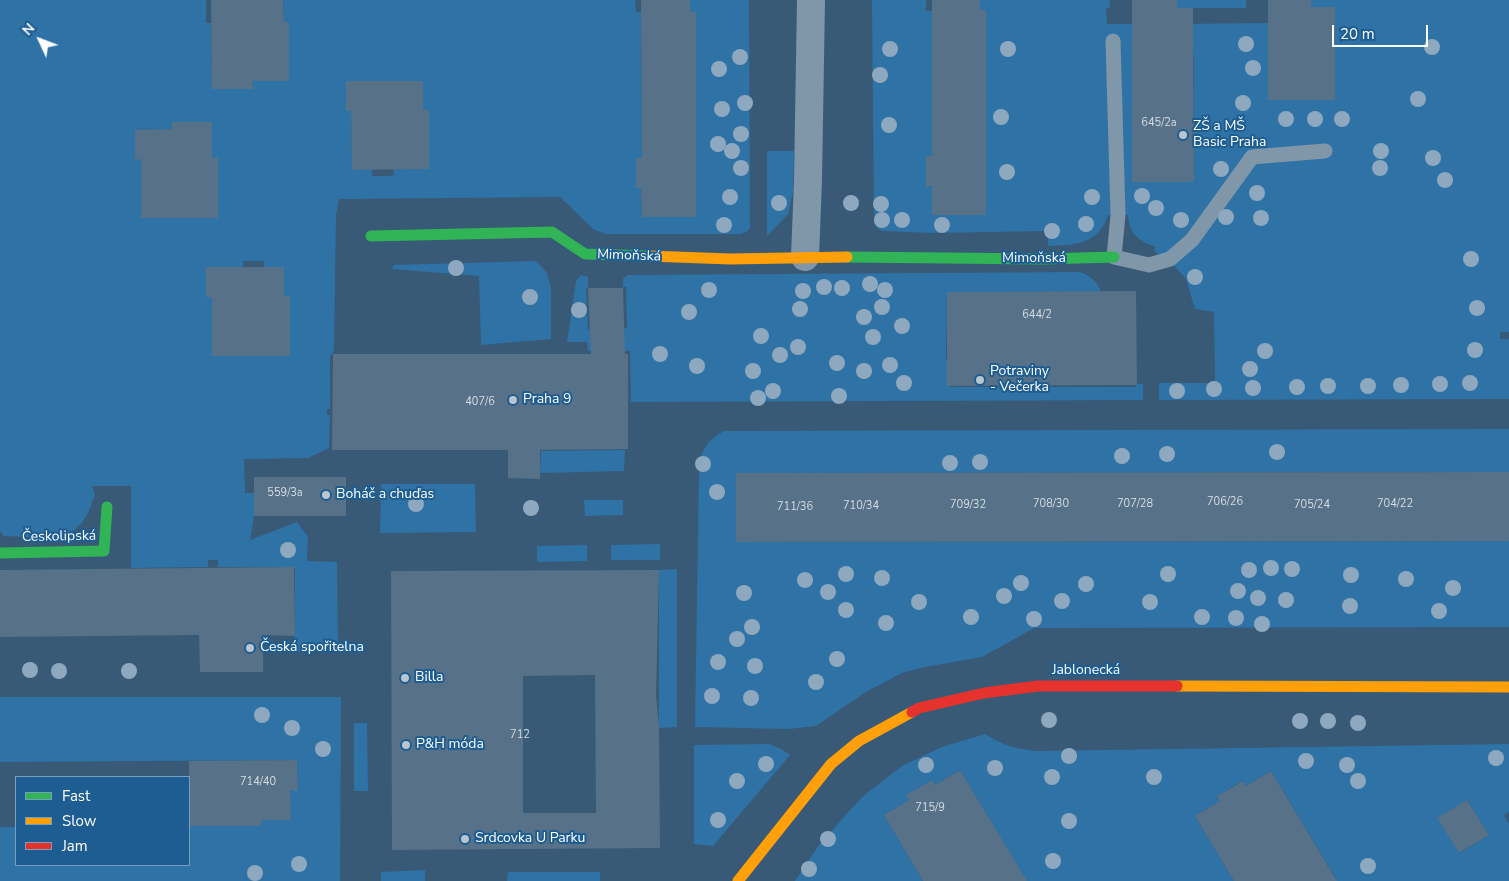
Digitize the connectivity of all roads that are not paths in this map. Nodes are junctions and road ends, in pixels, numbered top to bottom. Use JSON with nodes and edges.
{"nodes":[{"id":1,"x":810,"y":0,"type":"edge"},
{"id":2,"x":1113,"y":41,"type":"dead end"},
{"id":3,"x":1325,"y":151,"type":"dead end"},
{"id":4,"x":371,"y":236,"type":"dead end"},
{"id":5,"x":804,"y":257,"type":"junction"},
{"id":6,"x":1114,"y":257,"type":"junction"},
{"id":7,"x":107,"y":508,"type":"dead end"},
{"id":8,"x":0,"y":552,"type":"edge"},
{"id":9,"x":1509,"y":687,"type":"edge"},
{"id":10,"x":738,"y":881,"type":"edge"}],
"edges":[{"from":1,"to":5,"type":"street"},
{"from":2,"to":6,"type":"lane"},
{"from":3,"to":6,"type":"lane"},
{"from":4,"to":5,"type":"street","name":"Mimoňská"},
{"from":5,"to":6,"type":"street","name":"Mimoňská"},
{"from":7,"to":8,"type":"street","name":"Českolipská"},
{"from":9,"to":10,"type":"street","name":"Jablonecká"}]}
